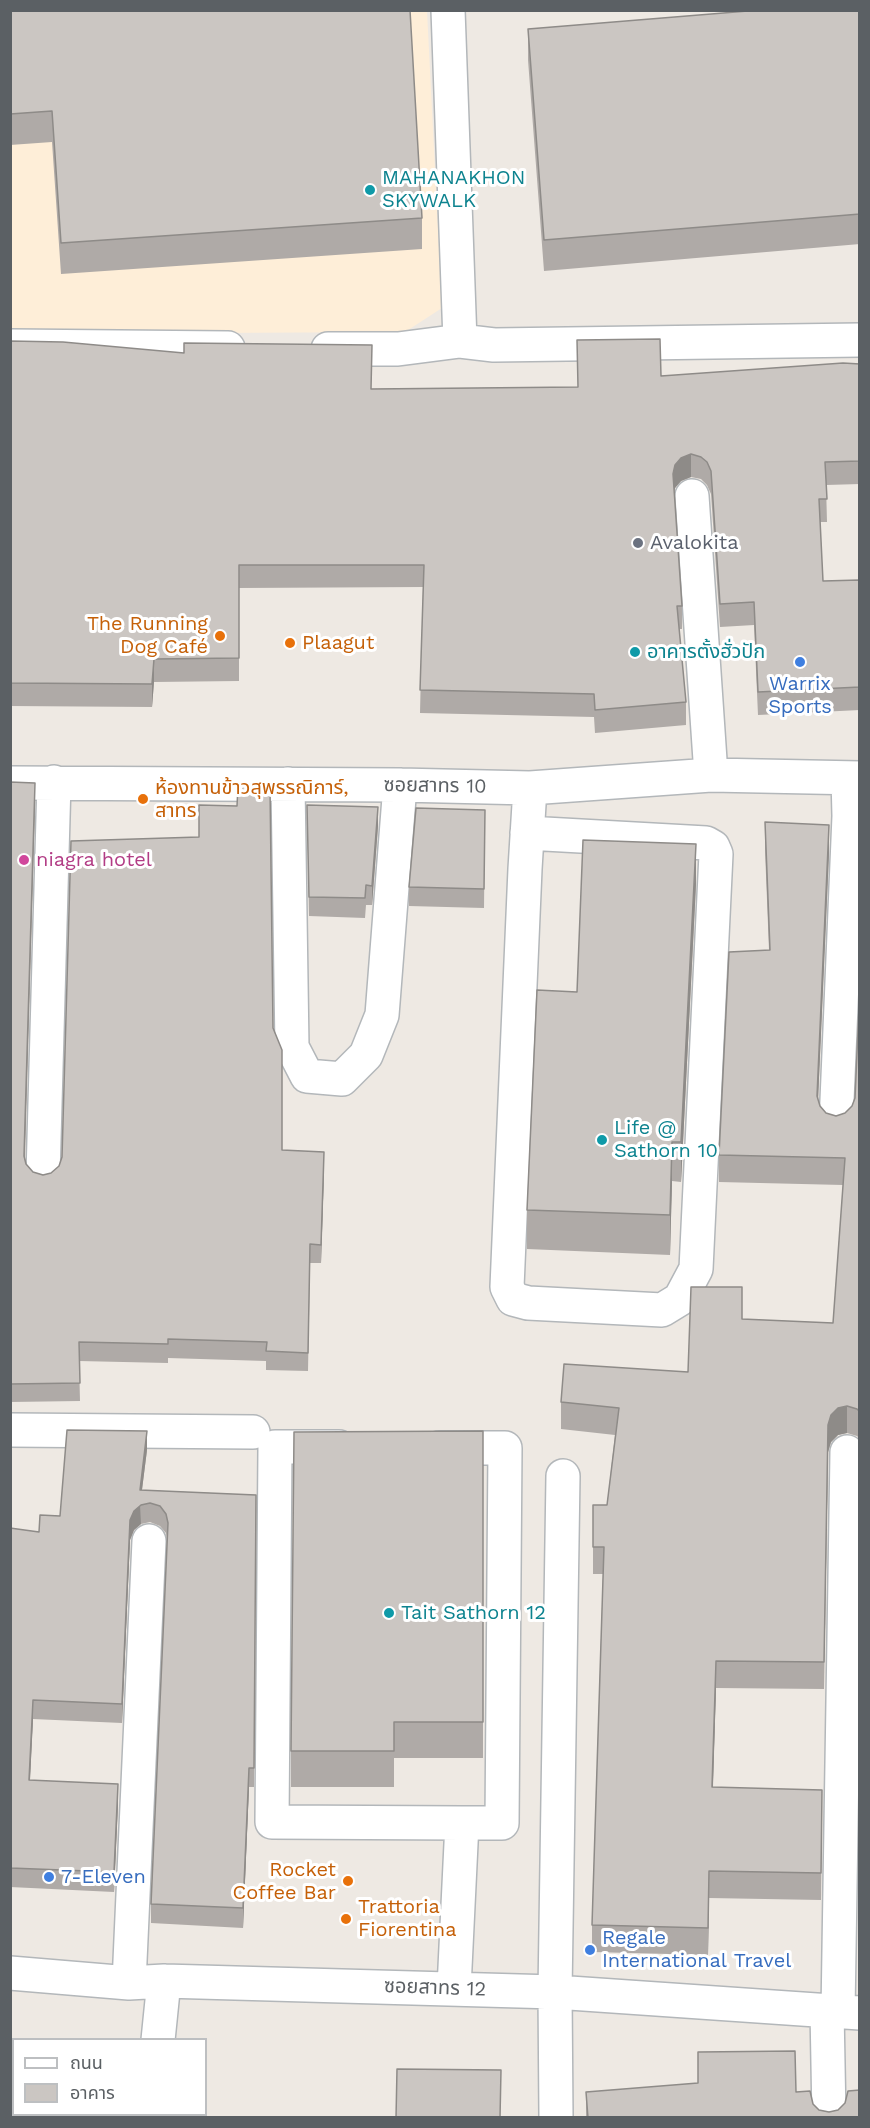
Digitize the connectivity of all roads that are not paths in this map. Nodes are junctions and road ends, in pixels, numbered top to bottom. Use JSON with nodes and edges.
{"nodes":[{"id":1,"x":448,"y":10,"type":"edge"},
{"id":2,"x":860,"y":340,"type":"edge"},
{"id":3,"x":460,"y":341,"type":"junction"},
{"id":4,"x":10,"y":346,"type":"edge"},
{"id":5,"x":260,"y":348,"type":"edge"},
{"id":6,"x":294,"y":348,"type":"edge"},
{"id":7,"x":692,"y":496,"type":"dead end"},
{"id":8,"x":711,"y":775,"type":"junction"},
{"id":9,"x":854,"y":778,"type":"edge"},
{"id":10,"x":54,"y":782,"type":"junction"},
{"id":11,"x":10,"y":783,"type":"edge"},
{"id":12,"x":288,"y":784,"type":"junction"},
{"id":13,"x":400,"y":785,"type":"junction"},
{"id":14,"x":530,"y":789,"type":"junction"},
{"id":15,"x":526,"y":833,"type":"junction"},
{"id":16,"x":836,"y":1124,"type":"edge"},
{"id":17,"x":43,"y":1174,"type":"edge"},
{"id":18,"x":10,"y":1430,"type":"edge"},
{"id":19,"x":253,"y":1432,"type":"dead end"},
{"id":20,"x":367,"y":1448,"type":"edge"},
{"id":21,"x":413,"y":1448,"type":"edge"},
{"id":22,"x":847,"y":1452,"type":"dead end"},
{"id":23,"x":563,"y":1476,"type":"dead end"},
{"id":24,"x":149,"y":1541,"type":"dead end"},
{"id":25,"x":462,"y":1823,"type":"junction"},
{"id":26,"x":10,"y":1973,"type":"edge"},
{"id":27,"x":164,"y":1981,"type":"junction"},
{"id":28,"x":129,"y":1983,"type":"junction"},
{"id":29,"x":454,"y":1988,"type":"junction"},
{"id":30,"x":555,"y":1992,"type":"junction"},
{"id":31,"x":842,"y":2012,"type":"edge"},
{"id":32,"x":158,"y":2038,"type":"edge"},
{"id":33,"x":556,"y":2118,"type":"edge"},
{"id":34,"x":829,"y":2118,"type":"edge"}],
"edges":[{"from":1,"to":3,"type":"street"},
{"from":2,"to":3,"type":"street"},
{"from":3,"to":6,"type":"street"},
{"from":4,"to":5,"type":"street"},
{"from":7,"to":8,"type":"street"},
{"from":8,"to":9,"type":"street","name":"ซอยสาทร 10"},
{"from":8,"to":14,"type":"street","name":"ซอยสาทร 10"},
{"from":9,"to":16,"type":"street"},
{"from":10,"to":11,"type":"street","name":"ซอยสาทร 10"},
{"from":10,"to":12,"type":"street","name":"ซอยสาทร 10"},
{"from":10,"to":17,"type":"street"},
{"from":12,"to":13,"type":"street","name":"ซอยสาทร 10"},
{"from":12,"to":13,"type":"street"},
{"from":13,"to":14,"type":"street","name":"ซอยสาทร 10"},
{"from":14,"to":15,"type":"street"},
{"from":15,"to":15,"type":"street"},
{"from":18,"to":19,"type":"street"},
{"from":20,"to":25,"type":"street"},
{"from":21,"to":25,"type":"street"},
{"from":22,"to":31,"type":"street"},
{"from":23,"to":30,"type":"street"},
{"from":24,"to":28,"type":"street"},
{"from":25,"to":29,"type":"street"},
{"from":26,"to":28,"type":"street","name":"ซอยสาทร 12"},
{"from":27,"to":28,"type":"street","name":"ซอยสาทร 12"},
{"from":27,"to":29,"type":"street","name":"ซอยสาทร 12"},
{"from":27,"to":32,"type":"street"},
{"from":29,"to":30,"type":"street","name":"ซอยสาทร 12"},
{"from":30,"to":31,"type":"street","name":"ซอยสาทร 12"},
{"from":30,"to":33,"type":"street"},
{"from":31,"to":34,"type":"street"}]}
